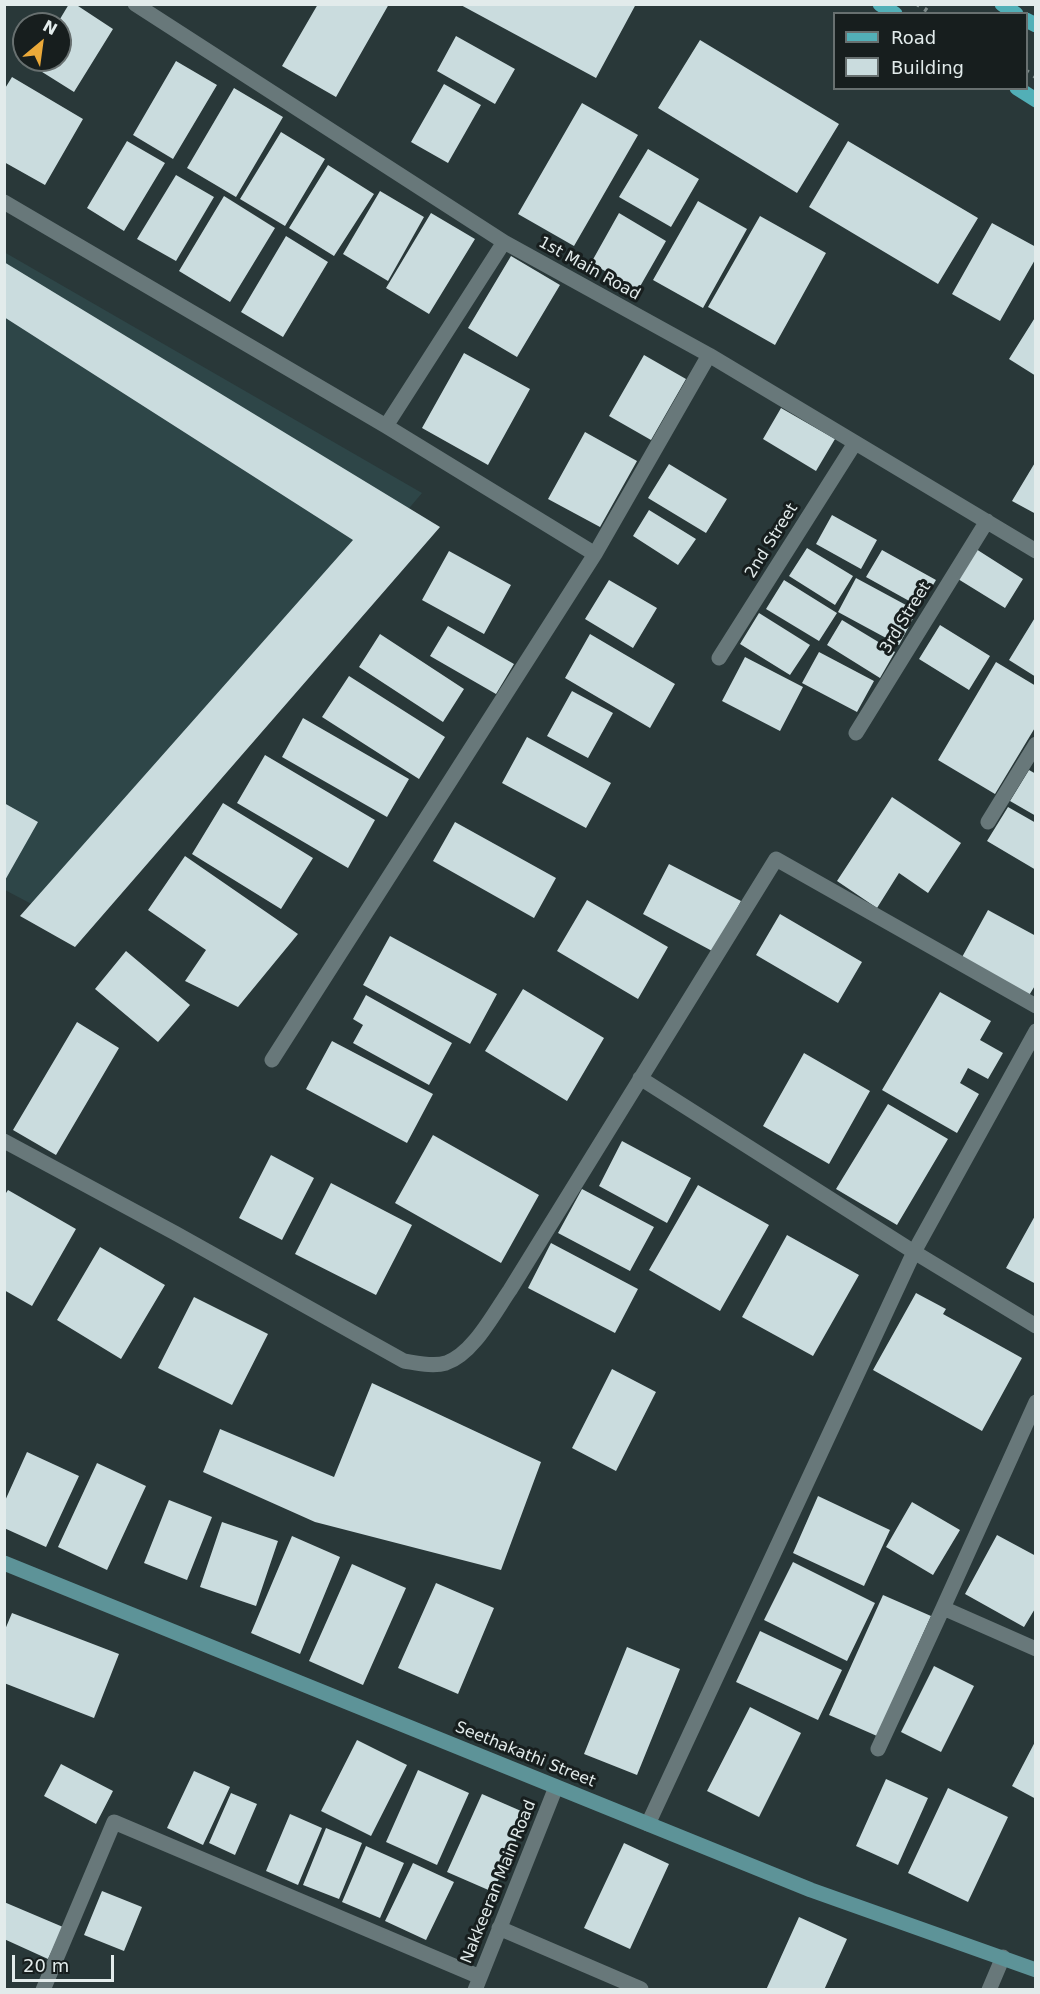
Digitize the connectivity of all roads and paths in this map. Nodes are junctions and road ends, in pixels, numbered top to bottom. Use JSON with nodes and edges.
{"nodes":[{"id":1,"x":135,"y":4,"type":"edge"},
{"id":2,"x":1020,"y":90,"type":"edge"},
{"id":3,"x":1035,"y":100,"type":"edge"},
{"id":4,"x":4,"y":202,"type":"edge"},
{"id":5,"x":504,"y":242,"type":"junction"},
{"id":6,"x":708,"y":355,"type":"junction"},
{"id":7,"x":386,"y":426,"type":"junction"},
{"id":8,"x":855,"y":443,"type":"junction"},
{"id":9,"x":987,"y":521,"type":"junction"},
{"id":10,"x":1035,"y":550,"type":"edge"},
{"id":11,"x":596,"y":554,"type":"junction"},
{"id":12,"x":719,"y":658,"type":"dead end"},
{"id":13,"x":856,"y":733,"type":"dead end"},
{"id":14,"x":1035,"y":744,"type":"edge"},
{"id":15,"x":988,"y":822,"type":"dead end"},
{"id":16,"x":1035,"y":1006,"type":"edge"},
{"id":17,"x":1035,"y":1031,"type":"edge"},
{"id":18,"x":272,"y":1060,"type":"dead end"},
{"id":19,"x":640,"y":1078,"type":"junction"},
{"id":20,"x":4,"y":1141,"type":"edge"},
{"id":21,"x":914,"y":1252,"type":"junction"},
{"id":22,"x":1035,"y":1326,"type":"edge"},
{"id":23,"x":1035,"y":1402,"type":"edge"},
{"id":24,"x":4,"y":1563,"type":"edge"},
{"id":25,"x":944,"y":1608,"type":"junction"},
{"id":26,"x":1035,"y":1649,"type":"edge"},
{"id":27,"x":878,"y":1749,"type":"dead end"},
{"id":28,"x":556,"y":1787,"type":"junction"},
{"id":29,"x":648,"y":1824,"type":"junction"},
{"id":30,"x":500,"y":1928,"type":"junction"},
{"id":31,"x":1003,"y":1957,"type":"junction"},
{"id":32,"x":1035,"y":1970,"type":"edge"},
{"id":33,"x":477,"y":1983,"type":"edge"},
{"id":34,"x":43,"y":1989,"type":"edge"},
{"id":35,"x":640,"y":1989,"type":"edge"},
{"id":36,"x":989,"y":1989,"type":"edge"}],
"edges":[{"from":1,"to":5,"type":"street","name":"1st Main Road"},
{"from":2,"to":3,"type":"main road"},
{"from":4,"to":7,"type":"street"},
{"from":5,"to":6,"type":"street","name":"1st Main Road"},
{"from":5,"to":7,"type":"street"},
{"from":6,"to":8,"type":"street","name":"1st Main Road"},
{"from":6,"to":11,"type":"street"},
{"from":7,"to":11,"type":"street"},
{"from":8,"to":9,"type":"street","name":"1st Main Road"},
{"from":8,"to":12,"type":"street","name":"2nd Street"},
{"from":9,"to":10,"type":"street","name":"1st Main Road"},
{"from":9,"to":13,"type":"street","name":"3rd Street"},
{"from":11,"to":18,"type":"street"},
{"from":14,"to":15,"type":"street"},
{"from":16,"to":19,"type":"street"},
{"from":17,"to":21,"type":"street"},
{"from":19,"to":20,"type":"street"},
{"from":19,"to":21,"type":"street"},
{"from":21,"to":22,"type":"street"},
{"from":21,"to":29,"type":"street"},
{"from":23,"to":25,"type":"street"},
{"from":24,"to":28,"type":"street","name":"Seethakathi Street"},
{"from":25,"to":26,"type":"street"},
{"from":25,"to":27,"type":"street"},
{"from":28,"to":29,"type":"street","name":"Seethakathi Street"},
{"from":28,"to":30,"type":"street","name":"Nakkeeran Main Road"},
{"from":29,"to":31,"type":"street","name":"Seethakathi Street"},
{"from":30,"to":33,"type":"street","name":"Nakkeeran Main Road"},
{"from":30,"to":35,"type":"street"},
{"from":31,"to":32,"type":"street","name":"Seethakathi Street"},
{"from":31,"to":36,"type":"street"},
{"from":33,"to":34,"type":"street"}]}
